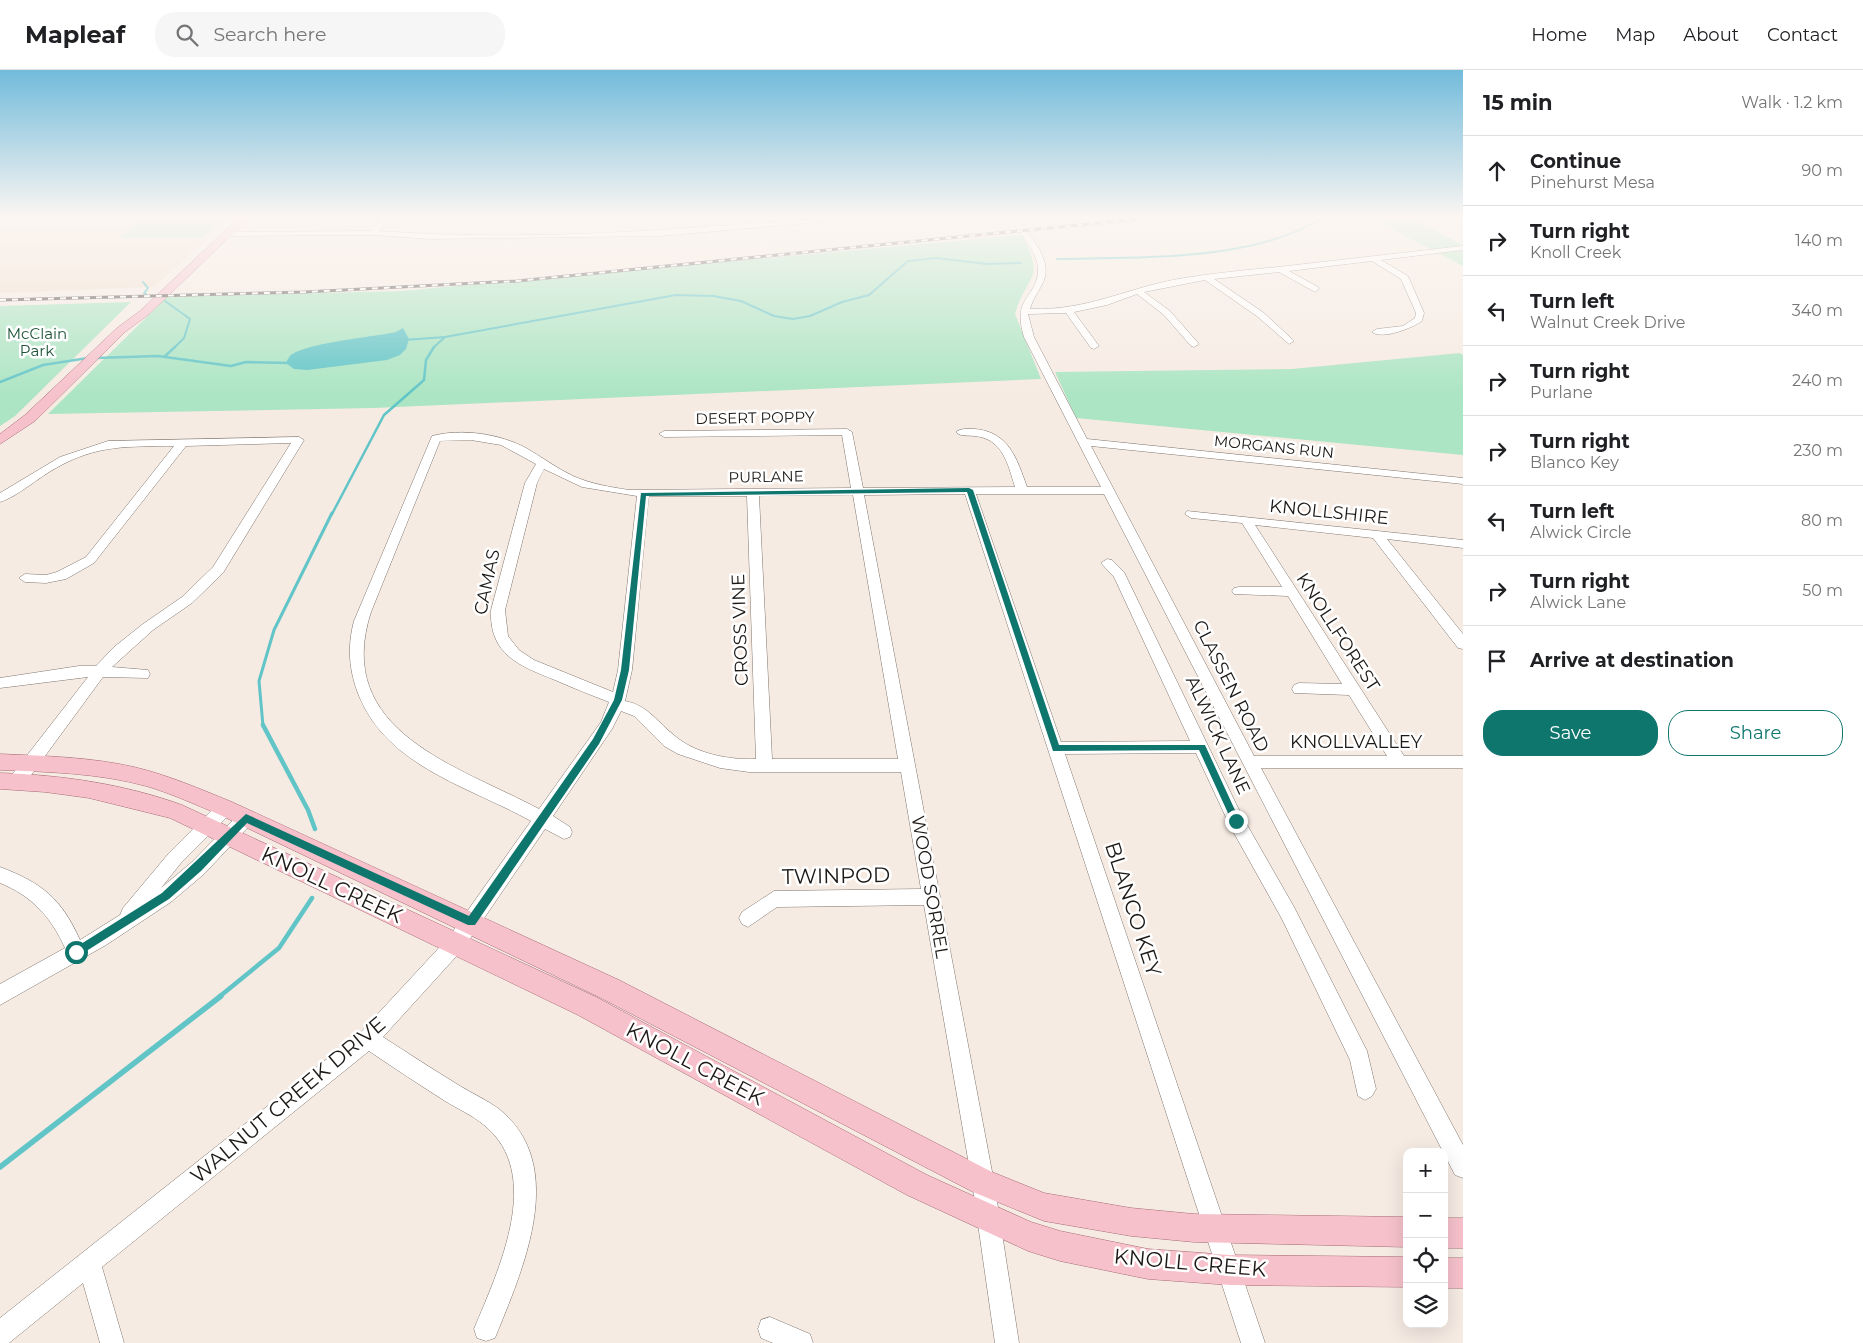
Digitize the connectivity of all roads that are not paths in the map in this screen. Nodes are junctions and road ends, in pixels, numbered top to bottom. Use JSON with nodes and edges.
{"nodes":[{"id":1,"x":179,"y":277,"type":"edge"},
{"id":2,"x":1038,"y":277,"type":"edge"},
{"id":3,"x":1211,"y":277,"type":"edge"},
{"id":4,"x":1295,"y":277,"type":"edge"},
{"id":5,"x":1404,"y":277,"type":"edge"},
{"id":6,"x":1206,"y":278,"type":"junction"},
{"id":7,"x":1315,"y":289,"type":"dead end"},
{"id":8,"x":1137,"y":290,"type":"junction"},
{"id":9,"x":1070,"y":310,"type":"junction"},
{"id":10,"x":1024,"y":311,"type":"junction"},
{"id":11,"x":121,"y":330,"type":"joint"},
{"id":12,"x":1377,"y":332,"type":"dead end"},
{"id":13,"x":1289,"y":341,"type":"dead end"},
{"id":14,"x":1194,"y":344,"type":"dead end"},
{"id":15,"x":1094,"y":346,"type":"dead end"},
{"id":16,"x":59,"y":390,"type":"joint"},
{"id":17,"x":847,"y":432,"type":"joint"},
{"id":18,"x":961,"y":432,"type":"dead end"},
{"id":19,"x":664,"y":434,"type":"dead end"},
{"id":20,"x":0,"y":440,"type":"edge"},
{"id":21,"x":184,"y":442,"type":"junction"},
{"id":22,"x":1082,"y":442,"type":"junction"},
{"id":23,"x":542,"y":463,"type":"junction"},
{"id":24,"x":1463,"y":481,"type":"edge"},
{"id":25,"x":969,"y":490,"type":"junction"},
{"id":26,"x":1022,"y":490,"type":"junction"},
{"id":27,"x":1108,"y":490,"type":"junction"},
{"id":28,"x":858,"y":491,"type":"junction"},
{"id":29,"x":753,"y":492,"type":"junction"},
{"id":30,"x":643,"y":494,"type":"junction"},
{"id":31,"x":0,"y":498,"type":"edge"},
{"id":32,"x":1191,"y":514,"type":"dead end"},
{"id":33,"x":1246,"y":520,"type":"junction"},
{"id":34,"x":1376,"y":534,"type":"junction"},
{"id":35,"x":1463,"y":544,"type":"edge"},
{"id":36,"x":1107,"y":563,"type":"dead end"},
{"id":37,"x":25,"y":578,"type":"dead end"},
{"id":38,"x":1239,"y":591,"type":"dead end"},
{"id":39,"x":1290,"y":592,"type":"junction"},
{"id":40,"x":1463,"y":644,"type":"edge"},
{"id":41,"x":101,"y":670,"type":"junction"},
{"id":42,"x":143,"y":674,"type":"dead end"},
{"id":43,"x":0,"y":682,"type":"edge"},
{"id":44,"x":1299,"y":689,"type":"dead end"},
{"id":45,"x":1353,"y":690,"type":"junction"},
{"id":46,"x":616,"y":703,"type":"junction"},
{"id":47,"x":1202,"y":747,"type":"junction"},
{"id":48,"x":1056,"y":748,"type":"junction"},
{"id":49,"x":0,"y":762,"type":"edge"},
{"id":50,"x":1249,"y":762,"type":"junction"},
{"id":51,"x":1463,"y":762,"type":"edge"},
{"id":52,"x":1400,"y":763,"type":"junction"},
{"id":53,"x":908,"y":765,"type":"junction"},
{"id":54,"x":764,"y":766,"type":"junction"},
{"id":55,"x":16,"y":775,"type":"edge"},
{"id":56,"x":224,"y":808,"type":"junction"},
{"id":57,"x":246,"y":818,"type":"junction"},
{"id":58,"x":543,"y":818,"type":"junction"},
{"id":59,"x":218,"y":831,"type":"junction"},
{"id":60,"x":564,"y":832,"type":"dead end"},
{"id":61,"x":164,"y":872,"type":"junction"},
{"id":62,"x":0,"y":875,"type":"edge"},
{"id":63,"x":182,"y":881,"type":"junction"},
{"id":64,"x":932,"y":897,"type":"junction"},
{"id":65,"x":748,"y":918,"type":"dead end"},
{"id":66,"x":471,"y":922,"type":"junction"},
{"id":67,"x":120,"y":925,"type":"junction"},
{"id":68,"x":456,"y":943,"type":"junction"},
{"id":69,"x":76,"y":952,"type":"junction"},
{"id":70,"x":0,"y":995,"type":"edge"},
{"id":71,"x":368,"y":1039,"type":"junction"},
{"id":72,"x":1365,"y":1088,"type":"dead end"},
{"id":73,"x":1463,"y":1167,"type":"edge"},
{"id":74,"x":983,"y":1182,"type":"junction"},
{"id":75,"x":987,"y":1219,"type":"junction"},
{"id":76,"x":1216,"y":1228,"type":"junction"},
{"id":77,"x":1403,"y":1232,"type":"edge"},
{"id":78,"x":1448,"y":1233,"type":"edge"},
{"id":79,"x":1463,"y":1233,"type":"edge"},
{"id":80,"x":89,"y":1262,"type":"junction"},
{"id":81,"x":1230,"y":1270,"type":"junction"},
{"id":82,"x":1403,"y":1272,"type":"edge"},
{"id":83,"x":1448,"y":1273,"type":"edge"},
{"id":84,"x":1463,"y":1273,"type":"edge"},
{"id":85,"x":770,"y":1329,"type":"dead end"},
{"id":86,"x":486,"y":1330,"type":"dead end"},
{"id":87,"x":0,"y":1334,"type":"edge"},
{"id":88,"x":112,"y":1343,"type":"edge"},
{"id":89,"x":801,"y":1343,"type":"edge"},
{"id":90,"x":1007,"y":1343,"type":"edge"},
{"id":91,"x":1253,"y":1343,"type":"edge"}],
"edges":[{"from":1,"to":11,"type":"main road"},
{"from":2,"to":10,"type":"street"},
{"from":3,"to":6,"type":"street"},
{"from":4,"to":7,"type":"street"},
{"from":5,"to":12,"type":"street"},
{"from":6,"to":8,"type":"street"},
{"from":6,"to":13,"type":"street"},
{"from":8,"to":9,"type":"street"},
{"from":8,"to":14,"type":"street"},
{"from":9,"to":10,"type":"street"},
{"from":9,"to":15,"type":"street"},
{"from":10,"to":22,"type":"street","name":"CLASSEN ROAD"},
{"from":11,"to":16,"type":"main road"},
{"from":16,"to":20,"type":"main road"},
{"from":17,"to":19,"type":"street","name":"DESERT POPPY"},
{"from":17,"to":28,"type":"street","name":"WOOD SORREL"},
{"from":18,"to":26,"type":"street"},
{"from":21,"to":31,"type":"street"},
{"from":21,"to":37,"type":"street"},
{"from":21,"to":41,"type":"street"},
{"from":22,"to":24,"type":"street","name":"MORGANS RUN"},
{"from":22,"to":27,"type":"street","name":"CLASSEN ROAD"},
{"from":23,"to":30,"type":"street","name":"PURLANE"},
{"from":23,"to":46,"type":"street","name":"CAMAS"},
{"from":23,"to":58,"type":"street","name":"PURLANE"},
{"from":25,"to":26,"type":"street","name":"PURLANE"},
{"from":25,"to":28,"type":"street","name":"PURLANE"},
{"from":25,"to":48,"type":"street","name":"BLANCO KEY"},
{"from":26,"to":27,"type":"street","name":"PURLANE"},
{"from":27,"to":50,"type":"street","name":"CLASSEN ROAD"},
{"from":28,"to":29,"type":"street","name":"PURLANE"},
{"from":28,"to":53,"type":"street","name":"WOOD SORREL"},
{"from":29,"to":30,"type":"street","name":"PURLANE"},
{"from":29,"to":54,"type":"street","name":"CROSS VINE"},
{"from":30,"to":46,"type":"street","name":"WALNUT CREEK DRIVE"},
{"from":32,"to":33,"type":"street","name":"KNOLLSHIRE"},
{"from":33,"to":34,"type":"street","name":"KNOLLSHIRE"},
{"from":33,"to":39,"type":"street","name":"KNOLLFOREST"},
{"from":34,"to":35,"type":"street","name":"KNOLLSHIRE"},
{"from":34,"to":40,"type":"street"},
{"from":36,"to":47,"type":"street","name":"ALWICK LANE"},
{"from":38,"to":39,"type":"street"},
{"from":39,"to":45,"type":"street","name":"KNOLLFOREST"},
{"from":41,"to":42,"type":"street"},
{"from":41,"to":43,"type":"street"},
{"from":41,"to":55,"type":"street"},
{"from":44,"to":45,"type":"street"},
{"from":45,"to":52,"type":"street","name":"KNOLLFOREST"},
{"from":46,"to":54,"type":"street","name":"CAMAS"},
{"from":46,"to":58,"type":"street","name":"WALNUT CREEK DRIVE"},
{"from":47,"to":48,"type":"street"},
{"from":47,"to":72,"type":"street","name":"ALWICK LANE"},
{"from":48,"to":76,"type":"street","name":"BLANCO KEY"},
{"from":49,"to":55,"type":"main road","name":"KNOLL CREEK"},
{"from":50,"to":52,"type":"street","name":"KNOLLVALLEY"},
{"from":50,"to":73,"type":"street","name":"CLASSEN ROAD"},
{"from":51,"to":52,"type":"street","name":"KNOLLVALLEY"},
{"from":53,"to":54,"type":"street","name":"CAMAS"},
{"from":53,"to":64,"type":"street","name":"WOOD SORREL"},
{"from":55,"to":56,"type":"main road","name":"KNOLL CREEK"},
{"from":55,"to":59,"type":"main road","name":"KNOLL CREEK"},
{"from":56,"to":57,"type":"main road","name":"KNOLL CREEK"},
{"from":56,"to":59,"type":"street"},
{"from":57,"to":59,"type":"street"},
{"from":57,"to":66,"type":"main road","name":"KNOLL CREEK"},
{"from":58,"to":60,"type":"street"},
{"from":58,"to":66,"type":"street","name":"WALNUT CREEK DRIVE"},
{"from":59,"to":61,"type":"street"},
{"from":59,"to":63,"type":"street"},
{"from":59,"to":68,"type":"main road","name":"KNOLL CREEK"},
{"from":61,"to":63,"type":"street"},
{"from":61,"to":67,"type":"street"},
{"from":62,"to":69,"type":"street"},
{"from":63,"to":67,"type":"street"},
{"from":64,"to":65,"type":"street","name":"TWINPOD"},
{"from":64,"to":74,"type":"street","name":"WOOD SORREL"},
{"from":66,"to":68,"type":"street","name":"WALNUT CREEK DRIVE"},
{"from":66,"to":74,"type":"main road","name":"KNOLL CREEK"},
{"from":67,"to":69,"type":"street"},
{"from":68,"to":71,"type":"street","name":"WALNUT CREEK DRIVE"},
{"from":68,"to":75,"type":"main road","name":"KNOLL CREEK"},
{"from":69,"to":70,"type":"street"},
{"from":71,"to":80,"type":"street","name":"WALNUT CREEK DRIVE"},
{"from":71,"to":86,"type":"street"},
{"from":74,"to":75,"type":"street","name":"WOOD SORREL"},
{"from":74,"to":76,"type":"main road","name":"KNOLL CREEK"},
{"from":75,"to":81,"type":"main road","name":"KNOLL CREEK"},
{"from":75,"to":90,"type":"street","name":"WOOD SORREL"},
{"from":76,"to":77,"type":"main road","name":"KNOLL CREEK"},
{"from":76,"to":81,"type":"street","name":"BLANCO KEY"},
{"from":78,"to":79,"type":"main road"},
{"from":80,"to":87,"type":"street","name":"WALNUT CREEK DRIVE"},
{"from":80,"to":88,"type":"street"},
{"from":81,"to":82,"type":"main road","name":"KNOLL CREEK"},
{"from":81,"to":91,"type":"street","name":"BLANCO KEY"},
{"from":83,"to":84,"type":"main road"},
{"from":85,"to":89,"type":"street"}]}
